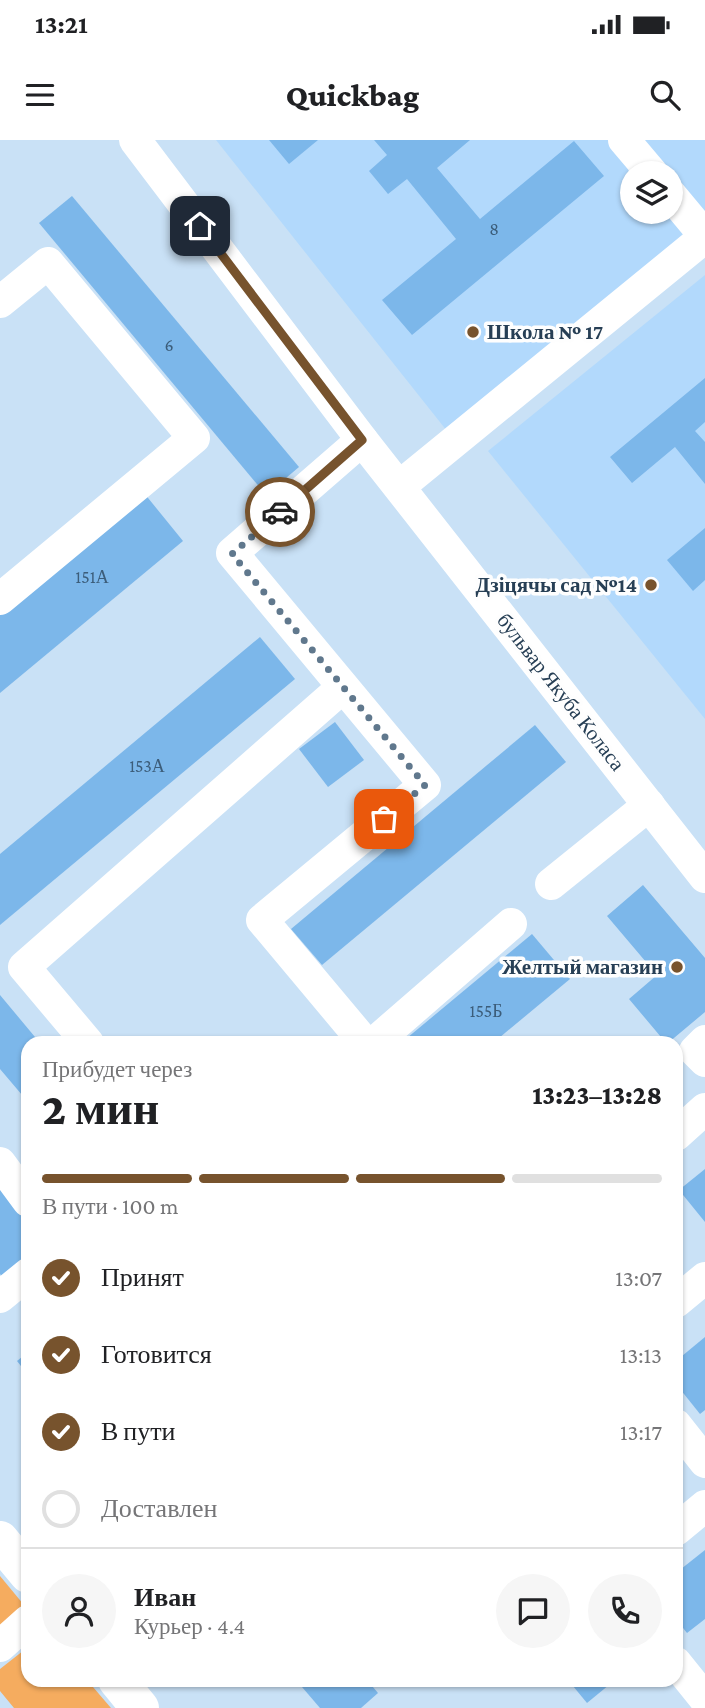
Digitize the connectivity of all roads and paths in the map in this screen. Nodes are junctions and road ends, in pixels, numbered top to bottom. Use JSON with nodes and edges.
{"nodes":[{"id":1,"x":135,"y":140,"type":"edge"},
{"id":2,"x":624,"y":140,"type":"edge"},
{"id":3,"x":642,"y":161,"type":"edge"},
{"id":4,"x":683,"y":210,"type":"edge"},
{"id":5,"x":705,"y":236,"type":"edge"},
{"id":6,"x":0,"y":302,"type":"edge"},
{"id":7,"x":362,"y":440,"type":"junction"},
{"id":8,"x":400,"y":486,"type":"junction"},
{"id":9,"x":0,"y":599,"type":"edge"},
{"id":10,"x":343,"y":687,"type":"junction"},
{"id":11,"x":649,"y":805,"type":"junction"},
{"id":12,"x":701,"y":863,"type":"edge"},
{"id":13,"x":551,"y":884,"type":"dead end"},
{"id":14,"x":511,"y":924,"type":"dead end"},
{"id":15,"x":82,"y":1036,"type":"edge"},
{"id":16,"x":359,"y":1036,"type":"edge"},
{"id":17,"x":382,"y":1036,"type":"edge"},
{"id":18,"x":705,"y":1041,"type":"edge"},
{"id":19,"x":705,"y":1061,"type":"edge"},
{"id":20,"x":705,"y":1109,"type":"edge"},
{"id":21,"x":683,"y":1129,"type":"edge"},
{"id":22,"x":0,"y":1163,"type":"edge"},
{"id":23,"x":21,"y":1191,"type":"edge"},
{"id":24,"x":705,"y":1278,"type":"edge"},
{"id":25,"x":21,"y":1280,"type":"edge"},
{"id":26,"x":683,"y":1296,"type":"edge"},
{"id":27,"x":0,"y":1297,"type":"edge"},
{"id":28,"x":683,"y":1434,"type":"edge"},
{"id":29,"x":705,"y":1462,"type":"edge"},
{"id":30,"x":705,"y":1506,"type":"edge"},
{"id":31,"x":683,"y":1524,"type":"edge"},
{"id":32,"x":0,"y":1540,"type":"edge"},
{"id":33,"x":21,"y":1566,"type":"edge"},
{"id":34,"x":21,"y":1627,"type":"edge"},
{"id":35,"x":0,"y":1646,"type":"edge"},
{"id":36,"x":683,"y":1671,"type":"edge"},
{"id":37,"x":123,"y":1687,"type":"edge"},
{"id":38,"x":705,"y":1701,"type":"edge"},
{"id":39,"x":140,"y":1708,"type":"edge"},
{"id":40,"x":698,"y":1708,"type":"edge"}],
"edges":[{"from":1,"to":7,"type":"street","name":"бульвар Якуба Коласа"},
{"from":2,"to":3,"type":"street"},
{"from":4,"to":5,"type":"street"},
{"from":5,"to":8,"type":"street"},
{"from":6,"to":9,"type":"street"},
{"from":7,"to":8,"type":"street","name":"бульвар Якуба Коласа"},
{"from":7,"to":10,"type":"street"},
{"from":8,"to":11,"type":"street","name":"бульвар Якуба Коласа"},
{"from":10,"to":15,"type":"street"},
{"from":10,"to":16,"type":"street"},
{"from":11,"to":12,"type":"street","name":"бульвар Якуба Коласа"},
{"from":11,"to":13,"type":"street"},
{"from":14,"to":17,"type":"street"},
{"from":18,"to":19,"type":"street"},
{"from":20,"to":21,"type":"street"},
{"from":22,"to":23,"type":"street"},
{"from":24,"to":26,"type":"street"},
{"from":25,"to":27,"type":"street"},
{"from":28,"to":29,"type":"street"},
{"from":30,"to":31,"type":"street"},
{"from":32,"to":33,"type":"main road"},
{"from":34,"to":35,"type":"street"},
{"from":36,"to":38,"type":"street"},
{"from":37,"to":39,"type":"main road"},
{"from":38,"to":40,"type":"street"}]}
